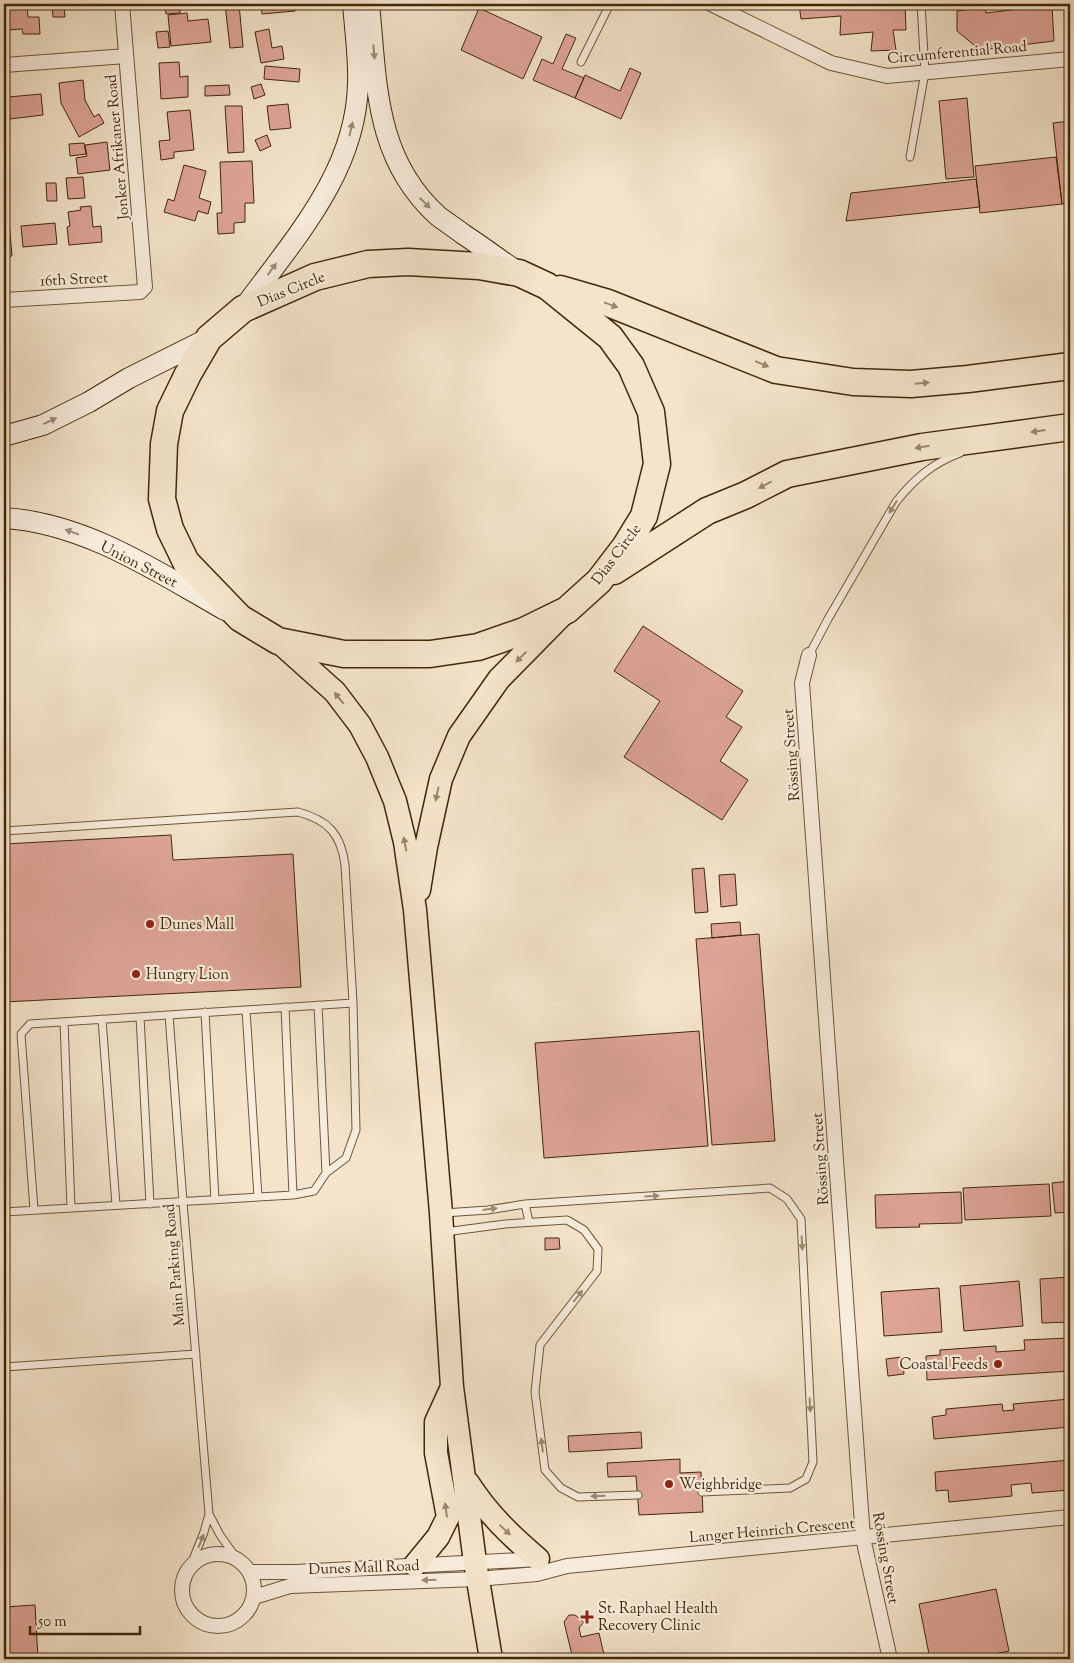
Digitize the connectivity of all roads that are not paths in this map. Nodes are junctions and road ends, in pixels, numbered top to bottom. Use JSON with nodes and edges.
{"nodes":[{"id":1,"x":122,"y":4,"type":"edge"},
{"id":2,"x":353,"y":4,"type":"edge"},
{"id":3,"x":370,"y":4,"type":"edge"},
{"id":4,"x":610,"y":4,"type":"edge"},
{"id":5,"x":711,"y":4,"type":"edge"},
{"id":6,"x":921,"y":4,"type":"edge"},
{"id":7,"x":126,"y":56,"type":"junction"},
{"id":8,"x":1070,"y":59,"type":"edge"},
{"id":9,"x":581,"y":62,"type":"dead end"},
{"id":10,"x":4,"y":65,"type":"edge"},
{"id":11,"x":926,"y":72,"type":"junction"},
{"id":12,"x":910,"y":157,"type":"dead end"},
{"id":13,"x":520,"y":273,"type":"junction"},
{"id":14,"x":547,"y":286,"type":"junction"},
{"id":15,"x":144,"y":287,"type":"joint"},
{"id":16,"x":4,"y":300,"type":"edge"},
{"id":17,"x":243,"y":309,"type":"junction"},
{"id":18,"x":209,"y":338,"type":"junction"},
{"id":19,"x":1070,"y":366,"type":"edge"},
{"id":20,"x":1070,"y":427,"type":"edge"},
{"id":21,"x":4,"y":436,"type":"edge"},
{"id":22,"x":1005,"y":436,"type":"junction"},
{"id":23,"x":4,"y":518,"type":"edge"},
{"id":24,"x":599,"y":581,"type":"junction"},
{"id":25,"x":567,"y":610,"type":"junction"},
{"id":26,"x":240,"y":618,"type":"junction"},
{"id":27,"x":278,"y":641,"type":"junction"},
{"id":28,"x":809,"y":655,"type":"joint"},
{"id":29,"x":4,"y":831,"type":"edge"},
{"id":30,"x":415,"y":910,"type":"junction"},
{"id":31,"x":353,"y":1003,"type":"junction"},
{"id":32,"x":318,"y":1005,"type":"junction"},
{"id":33,"x":285,"y":1007,"type":"junction"},
{"id":34,"x":246,"y":1010,"type":"junction"},
{"id":35,"x":205,"y":1012,"type":"junction"},
{"id":36,"x":169,"y":1015,"type":"junction"},
{"id":37,"x":140,"y":1017,"type":"junction"},
{"id":38,"x":102,"y":1019,"type":"junction"},
{"id":39,"x":64,"y":1022,"type":"junction"},
{"id":40,"x":326,"y":1173,"type":"junction"},
{"id":41,"x":293,"y":1196,"type":"junction"},
{"id":42,"x":258,"y":1198,"type":"junction"},
{"id":43,"x":215,"y":1200,"type":"junction"},
{"id":44,"x":183,"y":1202,"type":"junction"},
{"id":45,"x":150,"y":1204,"type":"junction"},
{"id":46,"x":525,"y":1204,"type":"junction"},
{"id":47,"x":116,"y":1205,"type":"junction"},
{"id":48,"x":71,"y":1208,"type":"junction"},
{"id":49,"x":34,"y":1210,"type":"junction"},
{"id":50,"x":4,"y":1212,"type":"edge"},
{"id":51,"x":529,"y":1222,"type":"junction"},
{"id":52,"x":442,"y":1223,"type":"junction"},
{"id":53,"x":196,"y":1354,"type":"junction"},
{"id":54,"x":4,"y":1367,"type":"edge"},
{"id":55,"x":452,"y":1387,"type":"junction"},
{"id":56,"x":464,"y":1478,"type":"junction"},
{"id":57,"x":702,"y":1492,"type":"dead end"},
{"id":58,"x":638,"y":1495,"type":"dead end"},
{"id":59,"x":209,"y":1514,"type":"junction"},
{"id":60,"x":1070,"y":1517,"type":"edge"},
{"id":61,"x":863,"y":1538,"type":"junction"},
{"id":62,"x":238,"y":1559,"type":"junction"},
{"id":63,"x":538,"y":1559,"type":"junction"},
{"id":64,"x":415,"y":1565,"type":"junction"},
{"id":65,"x":567,"y":1566,"type":"junction"},
{"id":66,"x":190,"y":1567,"type":"junction"},
{"id":67,"x":476,"y":1571,"type":"junction"},
{"id":68,"x":250,"y":1572,"type":"junction"},
{"id":69,"x":254,"y":1597,"type":"junction"},
{"id":70,"x":491,"y":1659,"type":"edge"},
{"id":71,"x":890,"y":1659,"type":"edge"}],
"edges":[{"from":1,"to":7,"type":"street","name":"Jonker Afrikaner Road"},
{"from":17,"to":2,"type":"main road","one_way":true},
{"from":3,"to":13,"type":"main road","one_way":true},
{"from":4,"to":9,"type":"lane"},
{"from":5,"to":11,"type":"street","name":"Circumferential Road"},
{"from":6,"to":11,"type":"lane"},
{"from":7,"to":10,"type":"street"},
{"from":7,"to":15,"type":"street","name":"Jonker Afrikaner Road"},
{"from":8,"to":11,"type":"street","name":"Circumferential Road"},
{"from":11,"to":12,"type":"lane"},
{"from":13,"to":14,"type":"highway","name":"Dias Circle"},
{"from":13,"to":17,"type":"highway","name":"Dias Circle"},
{"from":14,"to":19,"type":"highway","one_way":true},
{"from":14,"to":24,"type":"highway","name":"Dias Circle"},
{"from":15,"to":16,"type":"street","name":"16th Street"},
{"from":17,"to":18,"type":"highway","name":"Dias Circle"},
{"from":21,"to":18,"type":"main road","one_way":true},
{"from":18,"to":26,"type":"highway","name":"Dias Circle"},
{"from":20,"to":22,"type":"highway","one_way":true},
{"from":22,"to":24,"type":"highway","one_way":true},
{"from":22,"to":28,"type":"lane","one_way":true},
{"from":26,"to":23,"type":"main road","name":"Union Street","one_way":true},
{"from":24,"to":25,"type":"highway","name":"Dias Circle"},
{"from":25,"to":27,"type":"highway","name":"Dias Circle"},
{"from":25,"to":30,"type":"main road","one_way":true},
{"from":26,"to":27,"type":"highway","name":"Dias Circle"},
{"from":30,"to":27,"type":"main road","one_way":true},
{"from":28,"to":61,"type":"street","name":"Rössing Street"},
{"from":29,"to":31,"type":"lane"},
{"from":30,"to":52,"type":"main road"},
{"from":31,"to":32,"type":"lane"},
{"from":31,"to":40,"type":"lane"},
{"from":32,"to":33,"type":"lane"},
{"from":32,"to":40,"type":"lane"},
{"from":33,"to":34,"type":"lane"},
{"from":33,"to":41,"type":"lane"},
{"from":34,"to":35,"type":"lane"},
{"from":34,"to":42,"type":"lane"},
{"from":35,"to":36,"type":"lane"},
{"from":35,"to":43,"type":"lane"},
{"from":36,"to":37,"type":"lane"},
{"from":36,"to":44,"type":"lane","name":"Main Parking Road"},
{"from":37,"to":38,"type":"lane"},
{"from":37,"to":45,"type":"lane"},
{"from":38,"to":39,"type":"lane"},
{"from":38,"to":47,"type":"lane"},
{"from":39,"to":48,"type":"lane"},
{"from":39,"to":49,"type":"lane"},
{"from":40,"to":41,"type":"lane"},
{"from":41,"to":42,"type":"lane"},
{"from":42,"to":43,"type":"lane"},
{"from":43,"to":44,"type":"lane"},
{"from":44,"to":45,"type":"lane"},
{"from":44,"to":53,"type":"lane","name":"Main Parking Road"},
{"from":45,"to":47,"type":"lane"},
{"from":46,"to":51,"type":"lane"},
{"from":52,"to":46,"type":"lane","one_way":true},
{"from":46,"to":57,"type":"lane","one_way":true},
{"from":47,"to":48,"type":"lane"},
{"from":48,"to":49,"type":"lane"},
{"from":49,"to":50,"type":"lane"},
{"from":51,"to":52,"type":"lane"},
{"from":58,"to":51,"type":"lane","one_way":true},
{"from":52,"to":55,"type":"main road"},
{"from":53,"to":54,"type":"lane"},
{"from":53,"to":59,"type":"lane","name":"Main Parking Road"},
{"from":55,"to":56,"type":"main road"},
{"from":64,"to":55,"type":"main road","one_way":true},
{"from":56,"to":63,"type":"main road","one_way":true},
{"from":56,"to":67,"type":"main road"},
{"from":59,"to":62,"type":"lane","name":"Main Parking Road"},
{"from":66,"to":59,"type":"lane","name":"Main Parking Road","one_way":true},
{"from":60,"to":61,"type":"street","name":"Langer Heinrich Crescent"},
{"from":61,"to":65,"type":"street","name":"Langer Heinrich Crescent"},
{"from":61,"to":71,"type":"street","name":"Rössing Street"},
{"from":62,"to":66,"type":"street"},
{"from":62,"to":68,"type":"street"},
{"from":63,"to":65,"type":"street","name":"Langer Heinrich Crescent"},
{"from":63,"to":67,"type":"street","name":"Langer Heinrich Crescent"},
{"from":64,"to":67,"type":"street","name":"Dunes Mall Road"},
{"from":64,"to":68,"type":"street","name":"Dunes Mall Road"},
{"from":65,"to":67,"type":"street","name":"Langer Heinrich Crescent"},
{"from":66,"to":69,"type":"street"},
{"from":67,"to":69,"type":"street","name":"Dunes Mall Road","one_way":true},
{"from":67,"to":70,"type":"main road"},
{"from":68,"to":69,"type":"street"}]}
